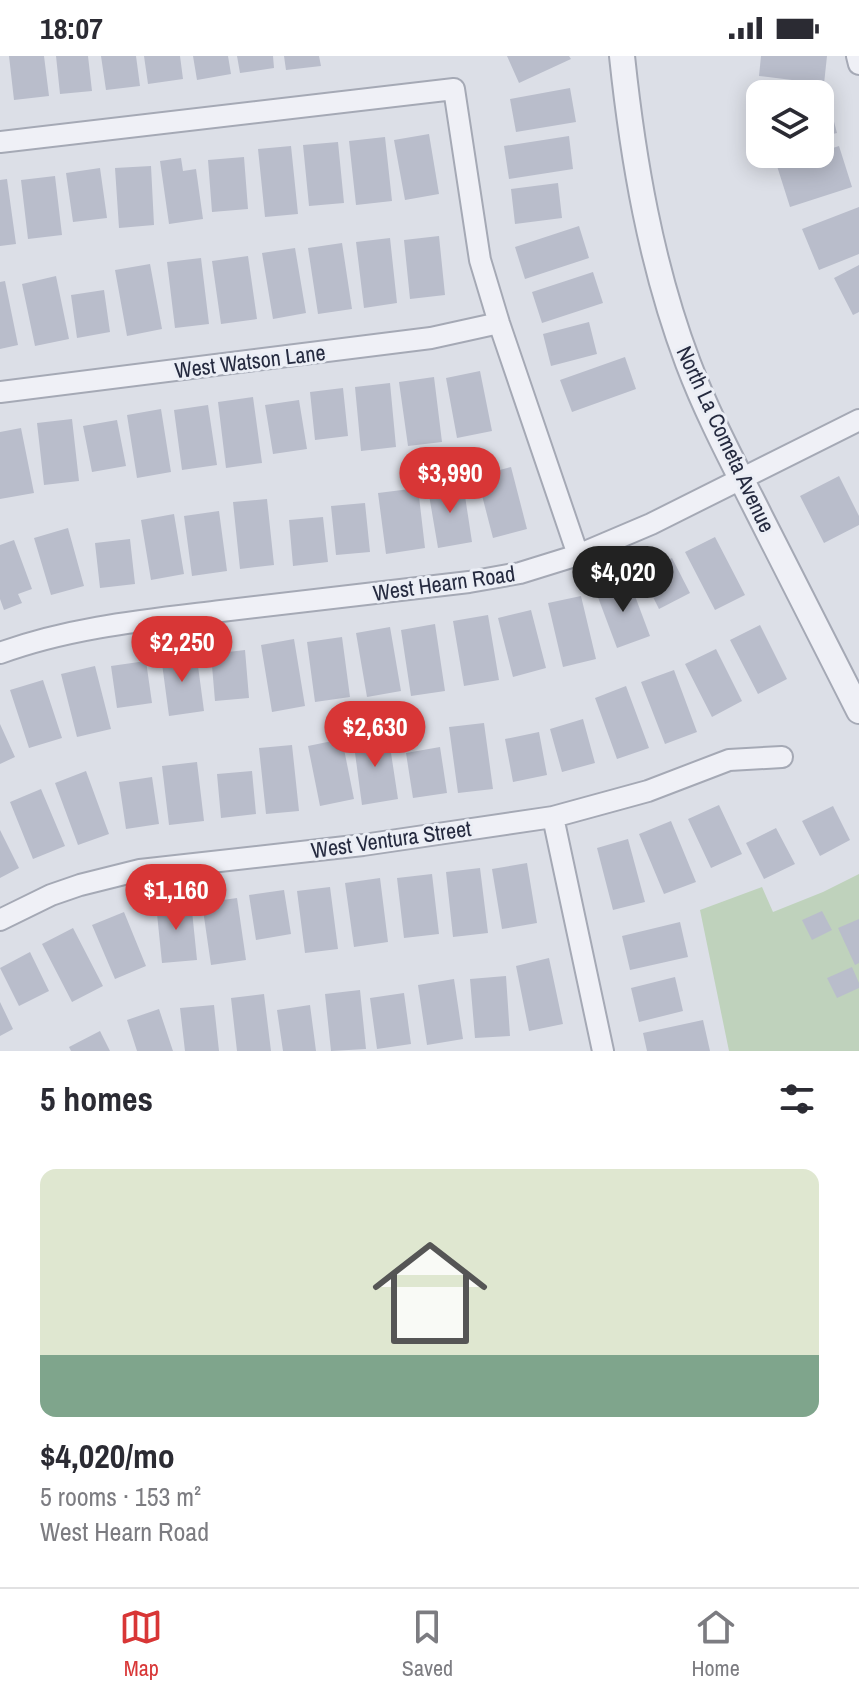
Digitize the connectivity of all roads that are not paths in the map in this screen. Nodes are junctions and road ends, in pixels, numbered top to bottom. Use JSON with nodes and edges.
{"nodes":[{"id":1,"x":622,"y":56,"type":"edge"},
{"id":2,"x":857,"y":56,"type":"edge"},
{"id":3,"x":859,"y":64,"type":"edge"},
{"id":4,"x":0,"y":142,"type":"edge"},
{"id":5,"x":499,"y":323,"type":"junction"},
{"id":6,"x":0,"y":392,"type":"edge"},
{"id":7,"x":859,"y":420,"type":"edge"},
{"id":8,"x":741,"y":479,"type":"junction"},
{"id":9,"x":578,"y":555,"type":"junction"},
{"id":10,"x":0,"y":653,"type":"edge"},
{"id":11,"x":859,"y":711,"type":"edge"},
{"id":12,"x":782,"y":757,"type":"dead end"},
{"id":13,"x":553,"y":817,"type":"junction"},
{"id":14,"x":0,"y":920,"type":"edge"},
{"id":15,"x":603,"y":1051,"type":"edge"}],
"edges":[{"from":1,"to":8,"type":"street","name":"North La Cometa Avenue"},
{"from":2,"to":3,"type":"street"},
{"from":4,"to":5,"type":"street"},
{"from":5,"to":6,"type":"street","name":"West Watson Lane"},
{"from":5,"to":9,"type":"street"},
{"from":7,"to":8,"type":"street","name":"West Hearn Road"},
{"from":8,"to":9,"type":"street","name":"West Hearn Road"},
{"from":8,"to":11,"type":"street","name":"North La Cometa Avenue"},
{"from":9,"to":10,"type":"street","name":"West Hearn Road"},
{"from":12,"to":13,"type":"street","name":"West Ventura Street"},
{"from":13,"to":14,"type":"street","name":"West Ventura Street"},
{"from":13,"to":15,"type":"street"}]}
